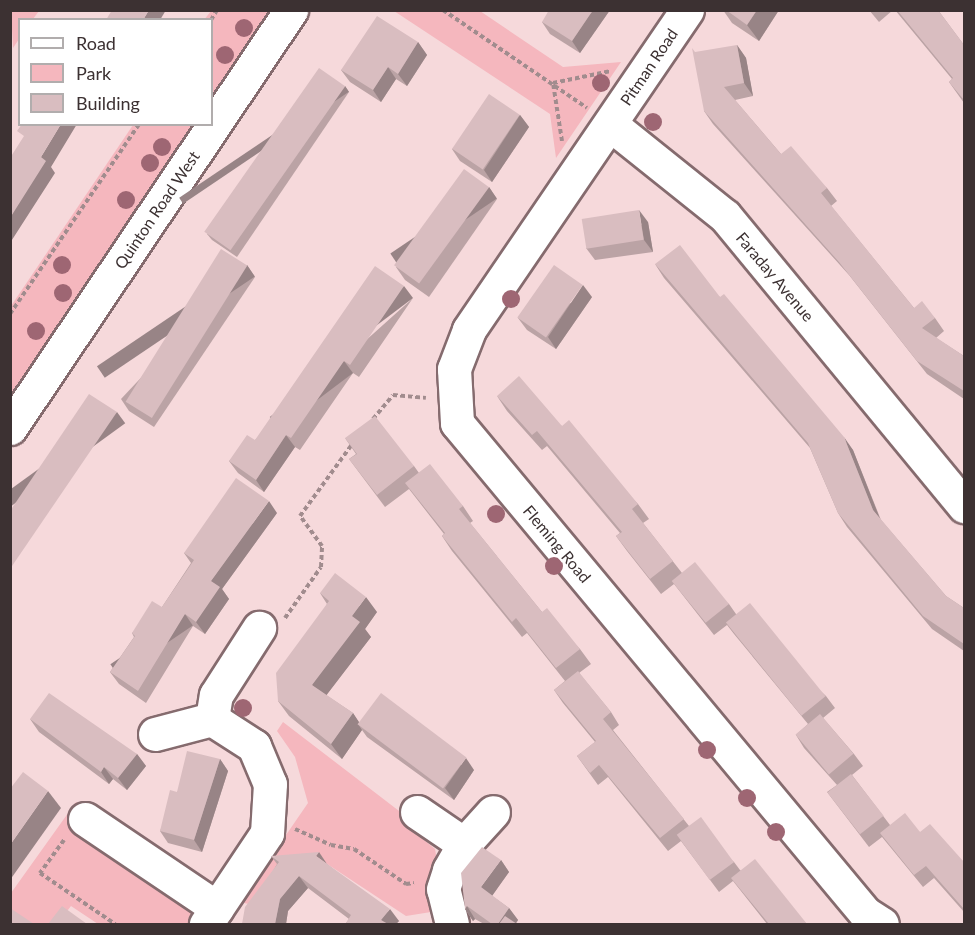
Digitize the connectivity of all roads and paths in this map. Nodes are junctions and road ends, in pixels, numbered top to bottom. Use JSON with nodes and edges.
{"nodes":[{"id":1,"x":291,"y":10,"type":"edge"},
{"id":2,"x":443,"y":10,"type":"edge"},
{"id":3,"x":687,"y":10,"type":"edge"},
{"id":4,"x":652,"y":62,"type":"junction"},
{"id":5,"x":553,"y":83,"type":"junction"},
{"id":6,"x":610,"y":124,"type":"junction"},
{"id":7,"x":213,"y":125,"type":"edge"},
{"id":8,"x":138,"y":126,"type":"edge"},
{"id":9,"x":212,"y":126,"type":"edge"},
{"id":10,"x":568,"y":183,"type":"junction"},
{"id":11,"x":10,"y":314,"type":"edge"},
{"id":12,"x":454,"y":401,"type":"junction"},
{"id":13,"x":14,"y":419,"type":"edge"},
{"id":14,"x":370,"y":423,"type":"edge"},
{"id":15,"x":355,"y":441,"type":"edge"},
{"id":16,"x":964,"y":506,"type":"edge"},
{"id":17,"x":259,"y":628,"type":"joint"},
{"id":18,"x":212,"y":719,"type":"junction"},
{"id":19,"x":155,"y":734,"type":"dead end"},
{"id":20,"x":417,"y":812,"type":"dead end"},
{"id":21,"x":493,"y":812,"type":"dead end"},
{"id":22,"x":270,"y":818,"type":"junction"},
{"id":23,"x":85,"y":819,"type":"joint"},
{"id":24,"x":464,"y":844,"type":"junction"},
{"id":25,"x":443,"y":889,"type":"junction"},
{"id":26,"x":211,"y":916,"type":"edge"},
{"id":27,"x":115,"y":924,"type":"edge"},
{"id":28,"x":452,"y":924,"type":"edge"},
{"id":29,"x":882,"y":924,"type":"edge"}],
"edges":[{"from":1,"to":7,"type":"street","name":"Quinton Road West"},
{"from":2,"to":5,"type":"path"},
{"from":3,"to":4,"type":"street","name":"Pitman Road"},
{"from":4,"to":5,"type":"path"},
{"from":4,"to":6,"type":"street","name":"Pitman Road"},
{"from":5,"to":6,"type":"path"},
{"from":5,"to":10,"type":"path"},
{"from":6,"to":10,"type":"street","name":"Fleming Road"},
{"from":6,"to":16,"type":"street","name":"Faraday Avenue"},
{"from":8,"to":11,"type":"path"},
{"from":9,"to":13,"type":"street","name":"Quinton Road West"},
{"from":10,"to":12,"type":"street","name":"Fleming Road"},
{"from":12,"to":14,"type":"path"},
{"from":12,"to":29,"type":"street","name":"Fleming Road"},
{"from":15,"to":17,"type":"path"},
{"from":17,"to":18,"type":"street"},
{"from":18,"to":19,"type":"street"},
{"from":18,"to":22,"type":"street"},
{"from":20,"to":24,"type":"street"},
{"from":21,"to":24,"type":"street"},
{"from":22,"to":25,"type":"path"},
{"from":22,"to":26,"type":"street"},
{"from":23,"to":26,"type":"street"},
{"from":23,"to":27,"type":"path"},
{"from":24,"to":25,"type":"street"},
{"from":25,"to":28,"type":"street"}]}
